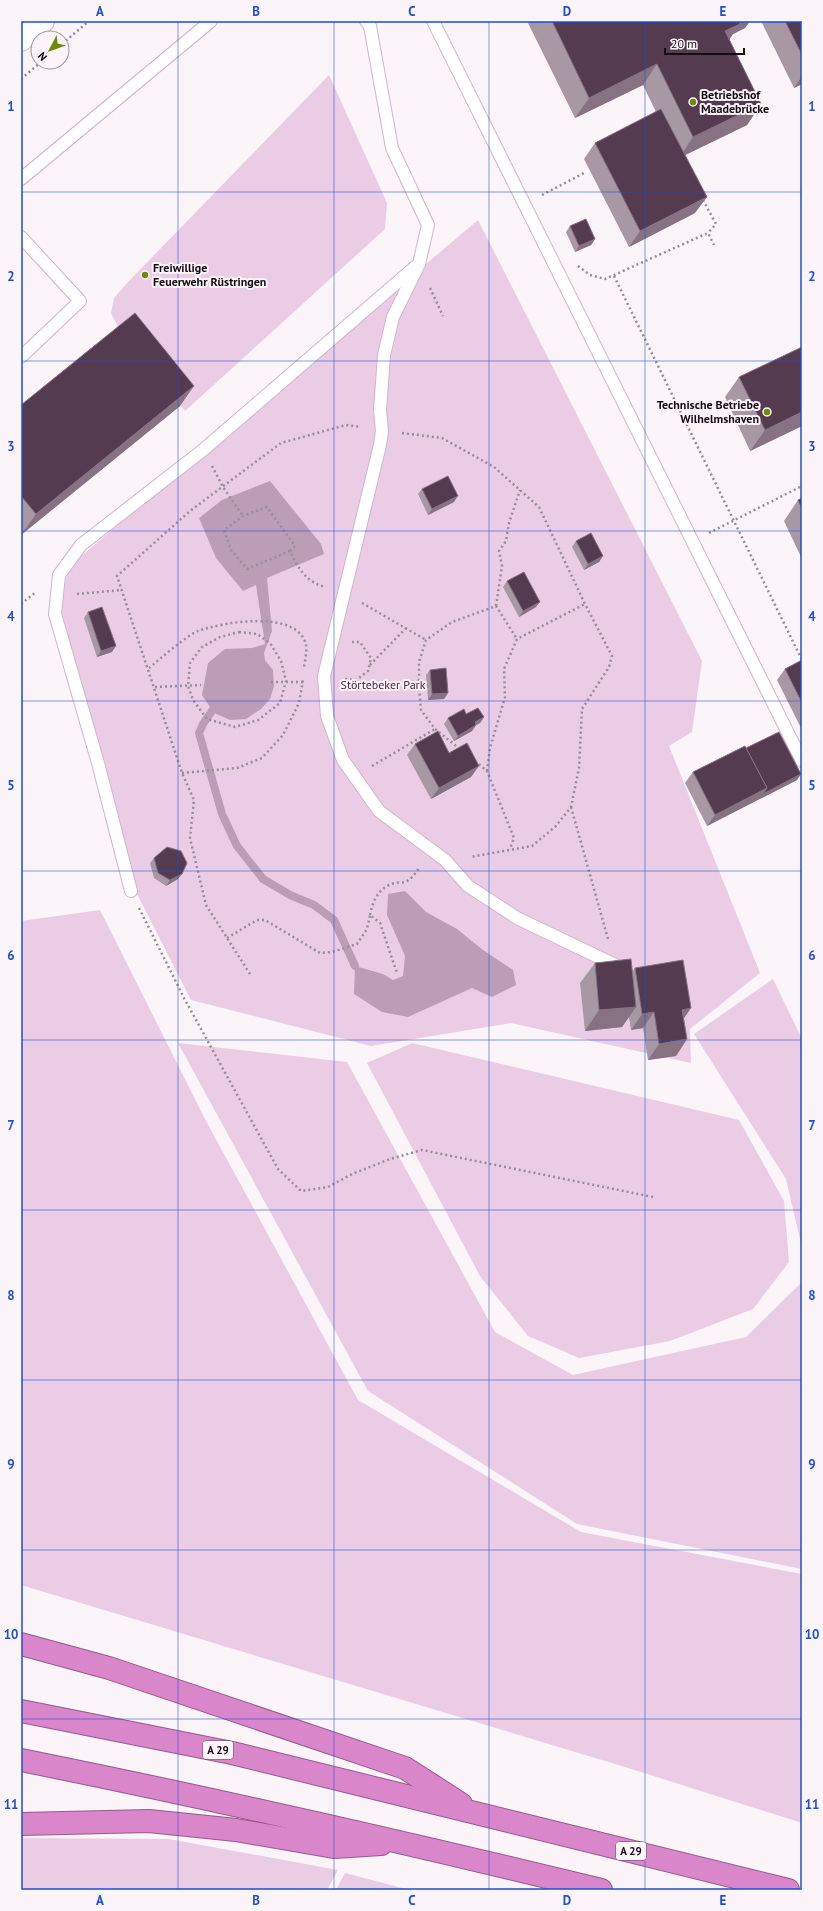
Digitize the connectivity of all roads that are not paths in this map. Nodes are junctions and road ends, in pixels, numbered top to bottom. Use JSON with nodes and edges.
{"nodes":[{"id":1,"x":43,"y":21,"type":"edge"},
{"id":2,"x":211,"y":21,"type":"edge"},
{"id":3,"x":366,"y":21,"type":"edge"},
{"id":4,"x":433,"y":21,"type":"edge"},
{"id":5,"x":21,"y":40,"type":"edge"},
{"id":6,"x":21,"y":180,"type":"edge"},
{"id":7,"x":21,"y":237,"type":"edge"},
{"id":8,"x":419,"y":264,"type":"junction"},
{"id":9,"x":21,"y":357,"type":"edge"},
{"id":10,"x":802,"y":761,"type":"edge"},
{"id":11,"x":131,"y":891,"type":"road end"},
{"id":12,"x":615,"y":965,"type":"edge"},
{"id":13,"x":21,"y":1644,"type":"edge"},
{"id":14,"x":21,"y":1711,"type":"edge"},
{"id":15,"x":21,"y":1760,"type":"edge"},
{"id":16,"x":474,"y":1812,"type":"junction"},
{"id":17,"x":21,"y":1824,"type":"edge"},
{"id":18,"x":404,"y":1842,"type":"junction"},
{"id":19,"x":601,"y":1890,"type":"edge"},
{"id":20,"x":788,"y":1890,"type":"edge"}],
"edges":[{"from":1,"to":5,"type":"main road"},
{"from":2,"to":6,"type":"lane"},
{"from":3,"to":8,"type":"lane"},
{"from":4,"to":10,"type":"lane"},
{"from":7,"to":9,"type":"lane"},
{"from":8,"to":11,"type":"lane"},
{"from":8,"to":12,"type":"lane"},
{"from":13,"to":16,"type":"highway"},
{"from":14,"to":16,"type":"highway","number":"A 29"},
{"from":15,"to":18,"type":"highway"},
{"from":16,"to":20,"type":"highway","number":"A 29"},
{"from":17,"to":18,"type":"highway"},
{"from":18,"to":19,"type":"highway"}]}
